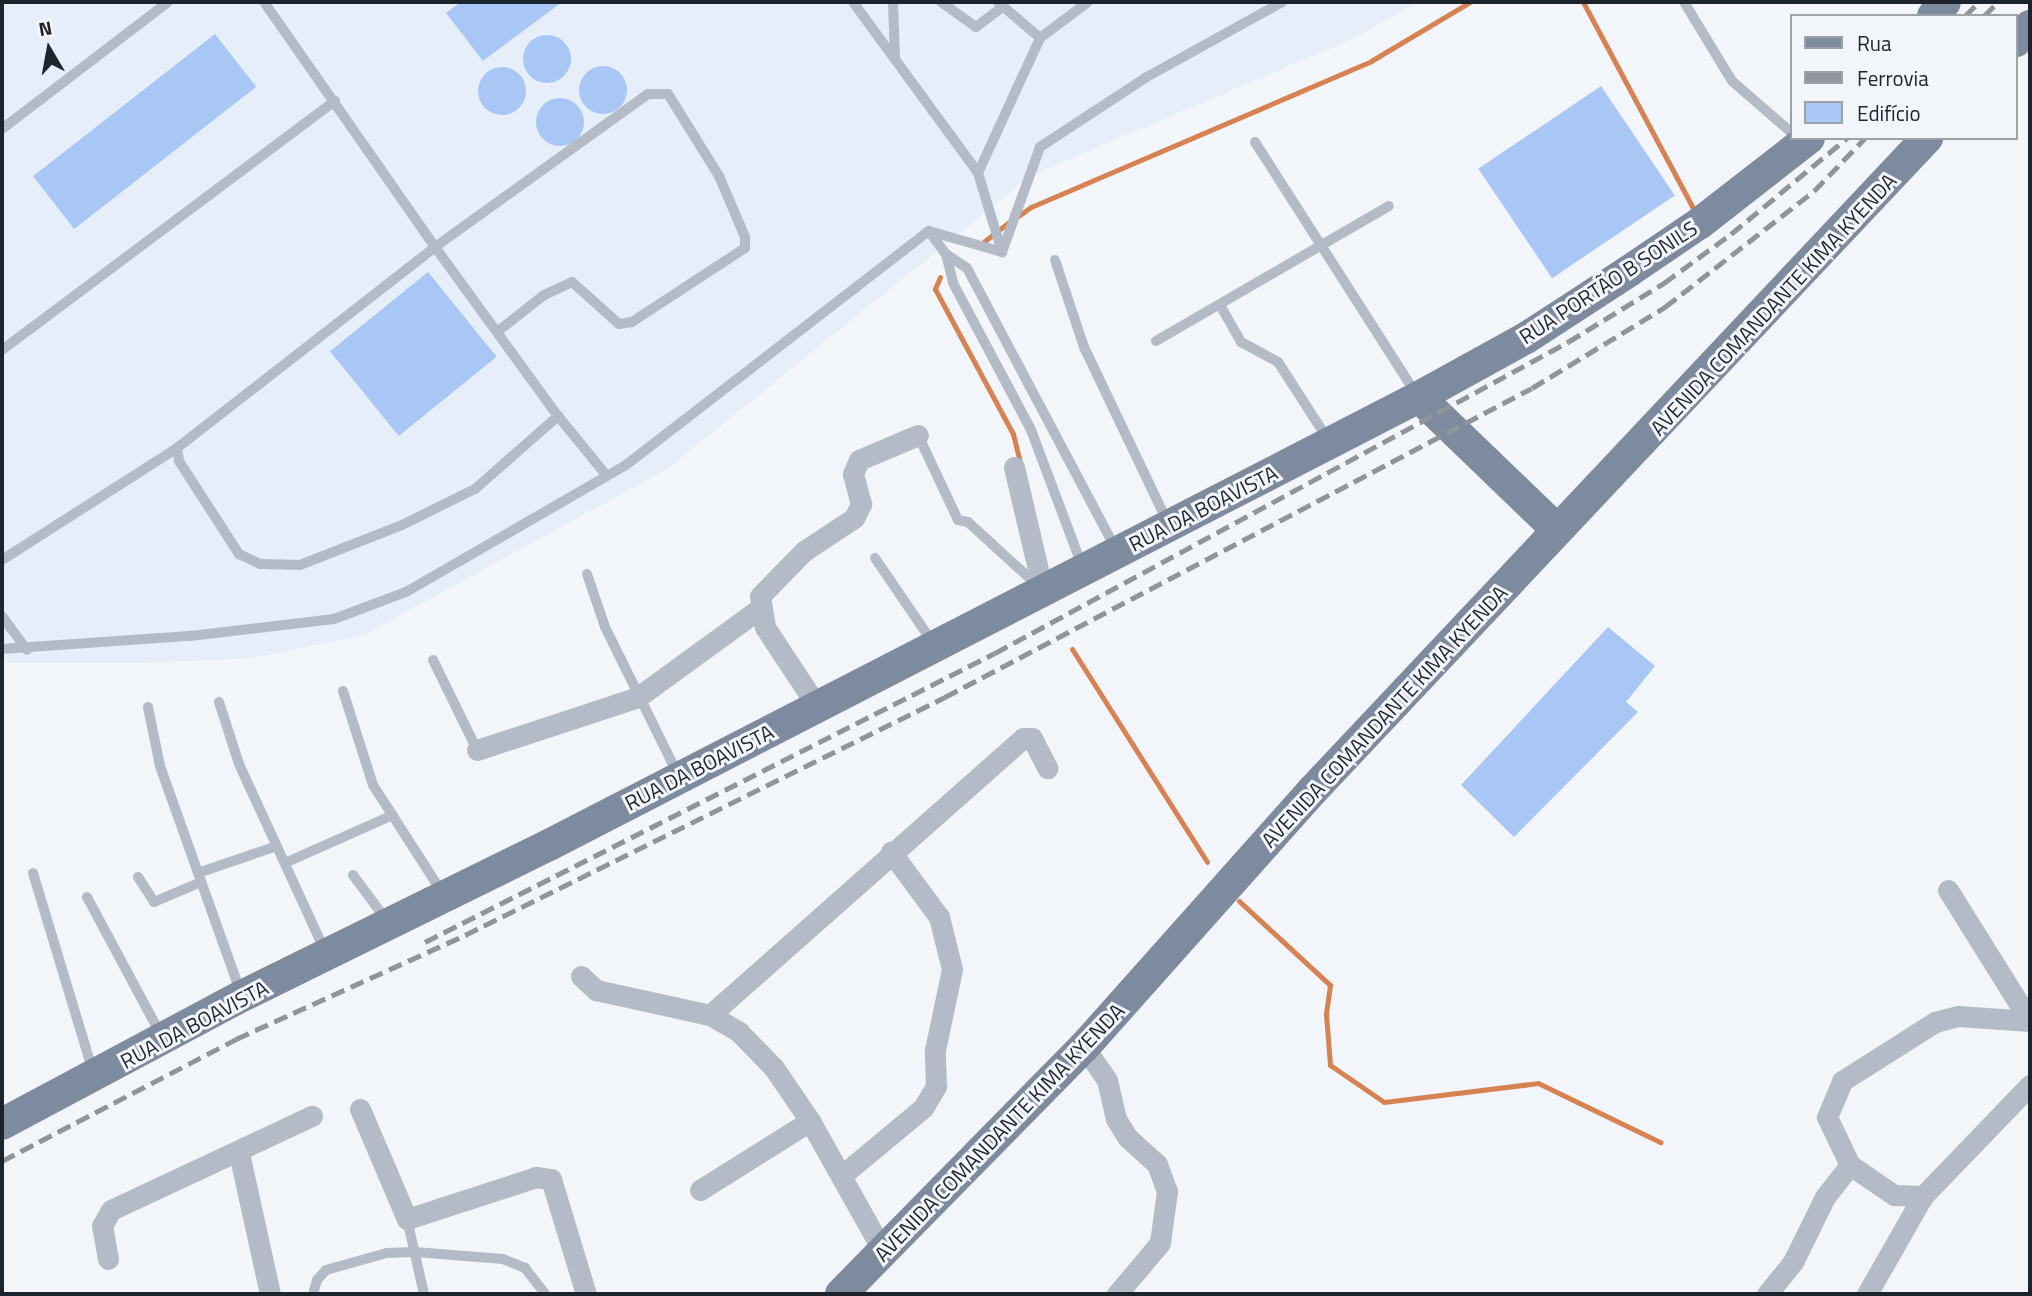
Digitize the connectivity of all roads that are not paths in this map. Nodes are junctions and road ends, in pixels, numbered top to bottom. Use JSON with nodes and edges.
{"nodes":[{"id":1,"x":264,"y":2,"type":"edge"},
{"id":2,"x":853,"y":2,"type":"edge"},
{"id":3,"x":893,"y":2,"type":"edge"},
{"id":4,"x":941,"y":2,"type":"edge"},
{"id":5,"x":1088,"y":2,"type":"edge"},
{"id":6,"x":1282,"y":2,"type":"edge"},
{"id":7,"x":1684,"y":2,"type":"edge"},
{"id":8,"x":164,"y":3,"type":"edge"},
{"id":9,"x":1001,"y":4,"type":"edge"},
{"id":10,"x":2030,"y":26,"type":"edge"},
{"id":11,"x":1040,"y":38,"type":"junction"},
{"id":12,"x":2018,"y":39,"type":"edge"},
{"id":13,"x":895,"y":58,"type":"junction"},
{"id":14,"x":335,"y":101,"type":"junction"},
{"id":15,"x":2,"y":129,"type":"edge"},
{"id":16,"x":1790,"y":129,"type":"edge"},
{"id":17,"x":1799,"y":140,"type":"edge"},
{"id":18,"x":1925,"y":140,"type":"edge"},
{"id":19,"x":1255,"y":142,"type":"dead end"},
{"id":20,"x":978,"y":173,"type":"junction"},
{"id":21,"x":1389,"y":206,"type":"dead end"},
{"id":22,"x":929,"y":231,"type":"junction"},
{"id":23,"x":435,"y":247,"type":"junction"},
{"id":24,"x":1323,"y":248,"type":"junction"},
{"id":25,"x":1002,"y":252,"type":"junction"},
{"id":26,"x":946,"y":254,"type":"junction"},
{"id":27,"x":1055,"y":260,"type":"dead end"},
{"id":28,"x":1220,"y":305,"type":"junction"},
{"id":29,"x":497,"y":332,"type":"junction"},
{"id":30,"x":1156,"y":341,"type":"dead end"},
{"id":31,"x":2,"y":350,"type":"edge"},
{"id":32,"x":1407,"y":403,"type":"junction"},
{"id":33,"x":558,"y":415,"type":"junction"},
{"id":34,"x":918,"y":435,"type":"joint"},
{"id":35,"x":1330,"y":444,"type":"junction"},
{"id":36,"x":177,"y":448,"type":"junction"},
{"id":37,"x":1014,"y":467,"type":"dead end"},
{"id":38,"x":607,"y":476,"type":"junction"},
{"id":39,"x":1169,"y":526,"type":"junction"},
{"id":40,"x":1557,"y":530,"type":"junction"},
{"id":41,"x":1117,"y":552,"type":"junction"},
{"id":42,"x":875,"y":558,"type":"dead end"},
{"id":43,"x":2,"y":560,"type":"edge"},
{"id":44,"x":1084,"y":570,"type":"junction"},
{"id":45,"x":587,"y":574,"type":"dead end"},
{"id":46,"x":1043,"y":591,"type":"junction"},
{"id":47,"x":759,"y":608,"type":"junction"},
{"id":48,"x":2,"y":616,"type":"edge"},
{"id":49,"x":935,"y":645,"type":"junction"},
{"id":50,"x":2,"y":649,"type":"edge"},
{"id":51,"x":27,"y":650,"type":"junction"},
{"id":52,"x":433,"y":660,"type":"dead end"},
{"id":53,"x":343,"y":691,"type":"dead end"},
{"id":54,"x":638,"y":697,"type":"junction"},
{"id":55,"x":219,"y":702,"type":"dead end"},
{"id":56,"x":817,"y":706,"type":"junction"},
{"id":57,"x":148,"y":707,"type":"dead end"},
{"id":58,"x":477,"y":750,"type":"joint"},
{"id":59,"x":1046,"y":768,"type":"dead end"},
{"id":60,"x":678,"y":775,"type":"junction"},
{"id":61,"x":393,"y":815,"type":"junction"},
{"id":62,"x":277,"y":846,"type":"junction"},
{"id":63,"x":891,"y":852,"type":"junction"},
{"id":64,"x":285,"y":863,"type":"junction"},
{"id":65,"x":33,"y":873,"type":"dead end"},
{"id":66,"x":353,"y":875,"type":"dead end"},
{"id":67,"x":138,"y":877,"type":"dead end"},
{"id":68,"x":200,"y":878,"type":"junction"},
{"id":69,"x":1948,"y":890,"type":"dead end"},
{"id":70,"x":87,"y":897,"type":"dead end"},
{"id":71,"x":445,"y":897,"type":"junction"},
{"id":72,"x":388,"y":923,"type":"junction"},
{"id":73,"x":327,"y":955,"type":"junction"},
{"id":74,"x":581,"y":976,"type":"dead end"},
{"id":75,"x":242,"y":996,"type":"junction"},
{"id":76,"x":710,"y":1015,"type":"junction"},
{"id":77,"x":2030,"y":1021,"type":"edge"},
{"id":78,"x":164,"y":1042,"type":"junction"},
{"id":79,"x":1084,"y":1047,"type":"junction"},
{"id":80,"x":95,"y":1078,"type":"junction"},
{"id":81,"x":2030,"y":1085,"type":"edge"},
{"id":82,"x":360,"y":1109,"type":"dead end"},
{"id":83,"x":312,"y":1116,"type":"dead end"},
{"id":84,"x":810,"y":1121,"type":"junction"},
{"id":85,"x":2,"y":1125,"type":"edge"},
{"id":86,"x":239,"y":1153,"type":"junction"},
{"id":87,"x":1850,"y":1165,"type":"junction"},
{"id":88,"x":841,"y":1176,"type":"junction"},
{"id":89,"x":700,"y":1190,"type":"dead end"},
{"id":90,"x":1923,"y":1196,"type":"junction"},
{"id":91,"x":407,"y":1219,"type":"junction"},
{"id":92,"x":883,"y":1251,"type":"junction"},
{"id":93,"x":415,"y":1252,"type":"junction"},
{"id":94,"x":108,"y":1259,"type":"dead end"},
{"id":95,"x":1875,"y":1291,"type":"edge"},
{"id":96,"x":270,"y":1294,"type":"edge"},
{"id":97,"x":313,"y":1294,"type":"edge"},
{"id":98,"x":424,"y":1294,"type":"edge"},
{"id":99,"x":545,"y":1294,"type":"edge"},
{"id":100,"x":586,"y":1294,"type":"edge"},
{"id":101,"x":841,"y":1294,"type":"edge"},
{"id":102,"x":1117,"y":1294,"type":"edge"},
{"id":103,"x":1767,"y":1294,"type":"edge"}],
"edges":[{"from":1,"to":14,"type":"lane"},
{"from":2,"to":13,"type":"lane"},
{"from":3,"to":13,"type":"lane"},
{"from":4,"to":9,"type":"lane"},
{"from":5,"to":11,"type":"lane"},
{"from":6,"to":25,"type":"lane"},
{"from":7,"to":16,"type":"lane"},
{"from":8,"to":15,"type":"lane"},
{"from":9,"to":11,"type":"lane"},
{"from":10,"to":12,"type":"main road"},
{"from":11,"to":20,"type":"lane"},
{"from":13,"to":20,"type":"lane"},
{"from":14,"to":23,"type":"lane"},
{"from":14,"to":31,"type":"lane"},
{"from":17,"to":32,"type":"main road","name":"RUA PORTÃO B SONILS"},
{"from":18,"to":40,"type":"main road","name":"AVENIDA COMANDANTE KIMA KYENDA"},
{"from":19,"to":24,"type":"lane"},
{"from":20,"to":25,"type":"lane"},
{"from":21,"to":24,"type":"lane"},
{"from":22,"to":25,"type":"lane"},
{"from":22,"to":26,"type":"lane"},
{"from":22,"to":38,"type":"lane"},
{"from":23,"to":29,"type":"lane"},
{"from":23,"to":29,"type":"lane"},
{"from":23,"to":36,"type":"lane"},
{"from":24,"to":28,"type":"lane"},
{"from":24,"to":32,"type":"lane"},
{"from":26,"to":41,"type":"lane"},
{"from":26,"to":44,"type":"lane"},
{"from":27,"to":39,"type":"lane"},
{"from":28,"to":30,"type":"lane"},
{"from":28,"to":35,"type":"lane"},
{"from":29,"to":33,"type":"lane"},
{"from":32,"to":35,"type":"main road","name":"RUA DA BOAVISTA"},
{"from":32,"to":40,"type":"main road"},
{"from":33,"to":36,"type":"lane"},
{"from":33,"to":38,"type":"lane"},
{"from":34,"to":46,"type":"lane"},
{"from":34,"to":47,"type":"street"},
{"from":35,"to":39,"type":"main road","name":"RUA DA BOAVISTA"},
{"from":36,"to":43,"type":"lane"},
{"from":37,"to":46,"type":"street"},
{"from":38,"to":51,"type":"lane"},
{"from":39,"to":41,"type":"main road","name":"RUA DA BOAVISTA"},
{"from":40,"to":79,"type":"main road","name":"AVENIDA COMANDANTE KIMA KYENDA"},
{"from":41,"to":44,"type":"main road","name":"RUA DA BOAVISTA"},
{"from":42,"to":49,"type":"lane"},
{"from":44,"to":46,"type":"main road","name":"RUA DA BOAVISTA"},
{"from":45,"to":54,"type":"lane"},
{"from":46,"to":49,"type":"main road","name":"RUA DA BOAVISTA"},
{"from":47,"to":54,"type":"street"},
{"from":47,"to":56,"type":"street"},
{"from":48,"to":51,"type":"lane"},
{"from":49,"to":56,"type":"main road","name":"RUA DA BOAVISTA"},
{"from":50,"to":51,"type":"lane"},
{"from":52,"to":58,"type":"lane"},
{"from":53,"to":61,"type":"lane"},
{"from":54,"to":58,"type":"street"},
{"from":54,"to":60,"type":"lane"},
{"from":55,"to":62,"type":"lane"},
{"from":56,"to":60,"type":"main road","name":"RUA DA BOAVISTA"},
{"from":57,"to":68,"type":"lane"},
{"from":59,"to":63,"type":"street"},
{"from":60,"to":71,"type":"main road","name":"RUA DA BOAVISTA"},
{"from":61,"to":64,"type":"lane"},
{"from":61,"to":71,"type":"lane"},
{"from":62,"to":64,"type":"lane"},
{"from":62,"to":68,"type":"lane"},
{"from":63,"to":76,"type":"street"},
{"from":63,"to":88,"type":"street"},
{"from":64,"to":73,"type":"lane"},
{"from":65,"to":80,"type":"lane"},
{"from":66,"to":72,"type":"lane"},
{"from":67,"to":68,"type":"lane"},
{"from":68,"to":75,"type":"lane"},
{"from":69,"to":77,"type":"street"},
{"from":70,"to":78,"type":"lane"},
{"from":71,"to":72,"type":"main road","name":"RUA DA BOAVISTA"},
{"from":72,"to":73,"type":"main road","name":"RUA DA BOAVISTA"},
{"from":73,"to":75,"type":"main road","name":"RUA DA BOAVISTA"},
{"from":74,"to":76,"type":"street"},
{"from":75,"to":78,"type":"main road","name":"RUA DA BOAVISTA"},
{"from":76,"to":84,"type":"street"},
{"from":77,"to":87,"type":"street"},
{"from":78,"to":80,"type":"main road","name":"RUA DA BOAVISTA"},
{"from":79,"to":92,"type":"main road","name":"AVENIDA COMANDANTE KIMA KYENDA"},
{"from":79,"to":102,"type":"street"},
{"from":80,"to":85,"type":"main road","name":"RUA DA BOAVISTA"},
{"from":81,"to":90,"type":"street"},
{"from":82,"to":91,"type":"street"},
{"from":83,"to":86,"type":"street"},
{"from":84,"to":88,"type":"street"},
{"from":84,"to":89,"type":"street"},
{"from":86,"to":94,"type":"street"},
{"from":86,"to":96,"type":"street"},
{"from":87,"to":90,"type":"street"},
{"from":87,"to":103,"type":"street"},
{"from":88,"to":92,"type":"street"},
{"from":90,"to":95,"type":"street"},
{"from":91,"to":93,"type":"lane"},
{"from":91,"to":100,"type":"street"},
{"from":92,"to":101,"type":"main road","name":"AVENIDA COMANDANTE KIMA KYENDA"},
{"from":93,"to":97,"type":"lane"},
{"from":93,"to":98,"type":"lane"},
{"from":93,"to":99,"type":"lane"}]}
